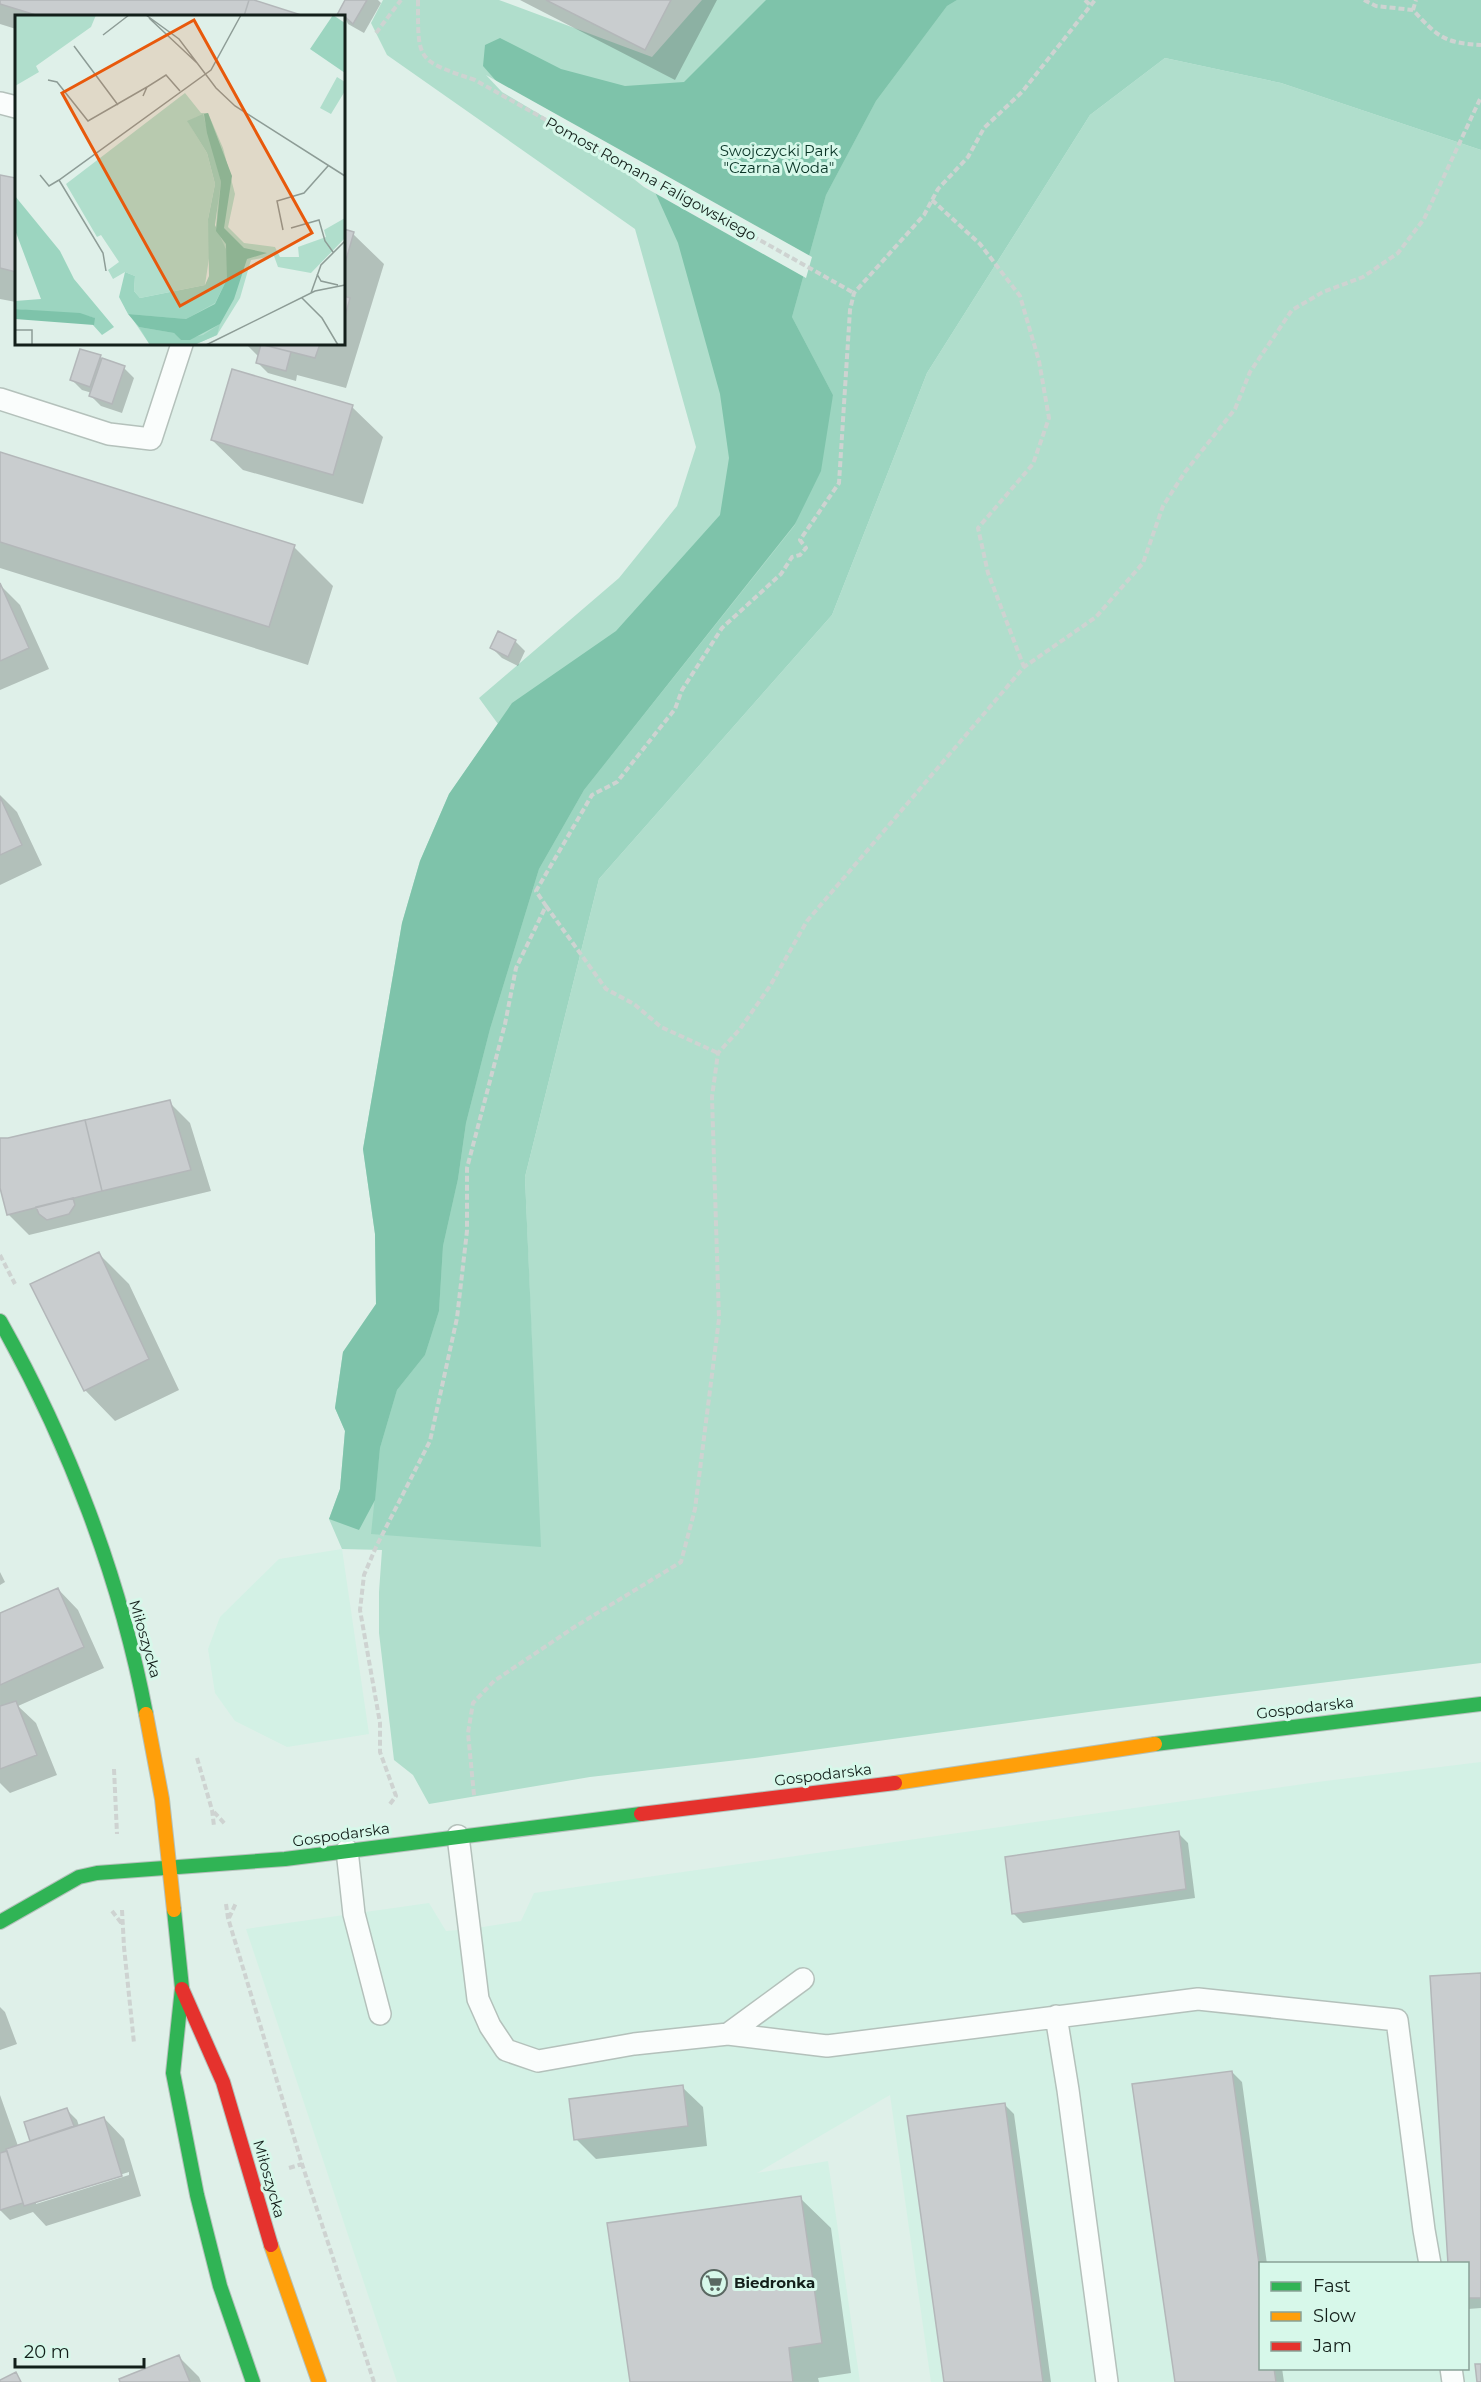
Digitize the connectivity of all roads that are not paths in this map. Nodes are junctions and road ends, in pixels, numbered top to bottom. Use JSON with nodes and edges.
{"nodes":[{"id":1,"x":0,"y":103,"type":"edge"},
{"id":2,"x":15,"y":107,"type":"edge"},
{"id":3,"x":182,"y":345,"type":"edge"},
{"id":4,"x":0,"y":399,"type":"edge"},
{"id":5,"x":0,"y":1321,"type":"edge"},
{"id":6,"x":1481,"y":1704,"type":"edge"},
{"id":7,"x":458,"y":1836,"type":"junction"},
{"id":8,"x":347,"y":1850,"type":"junction"},
{"id":9,"x":168,"y":1869,"type":"junction"},
{"id":10,"x":0,"y":1922,"type":"edge"},
{"id":11,"x":803,"y":1979,"type":"dead end"},
{"id":12,"x":182,"y":1988,"type":"junction"},
{"id":13,"x":380,"y":2013,"type":"dead end"},
{"id":14,"x":1056,"y":2016,"type":"junction"},
{"id":15,"x":728,"y":2034,"type":"junction"},
{"id":16,"x":1430,"y":2262,"type":"edge"},
{"id":17,"x":253,"y":2382,"type":"edge"},
{"id":18,"x":319,"y":2382,"type":"edge"},
{"id":19,"x":1107,"y":2382,"type":"edge"}],
"edges":[{"from":1,"to":2,"type":"lane"},
{"from":3,"to":4,"type":"lane"},
{"from":5,"to":9,"type":"street","name":"Miłoszycka"},
{"from":6,"to":7,"type":"street","name":"Gospodarska"},
{"from":7,"to":8,"type":"street","name":"Gospodarska"},
{"from":7,"to":15,"type":"lane"},
{"from":8,"to":9,"type":"street","name":"Gospodarska"},
{"from":8,"to":13,"type":"lane"},
{"from":9,"to":10,"type":"street","name":"Gospodarska"},
{"from":9,"to":12,"type":"street","name":"Miłoszycka"},
{"from":11,"to":15,"type":"lane"},
{"from":12,"to":17,"type":"street","name":"Miłoszycka"},
{"from":12,"to":18,"type":"street","name":"Miłoszycka"},
{"from":14,"to":15,"type":"lane"},
{"from":14,"to":16,"type":"lane"},
{"from":14,"to":19,"type":"lane"}]}
